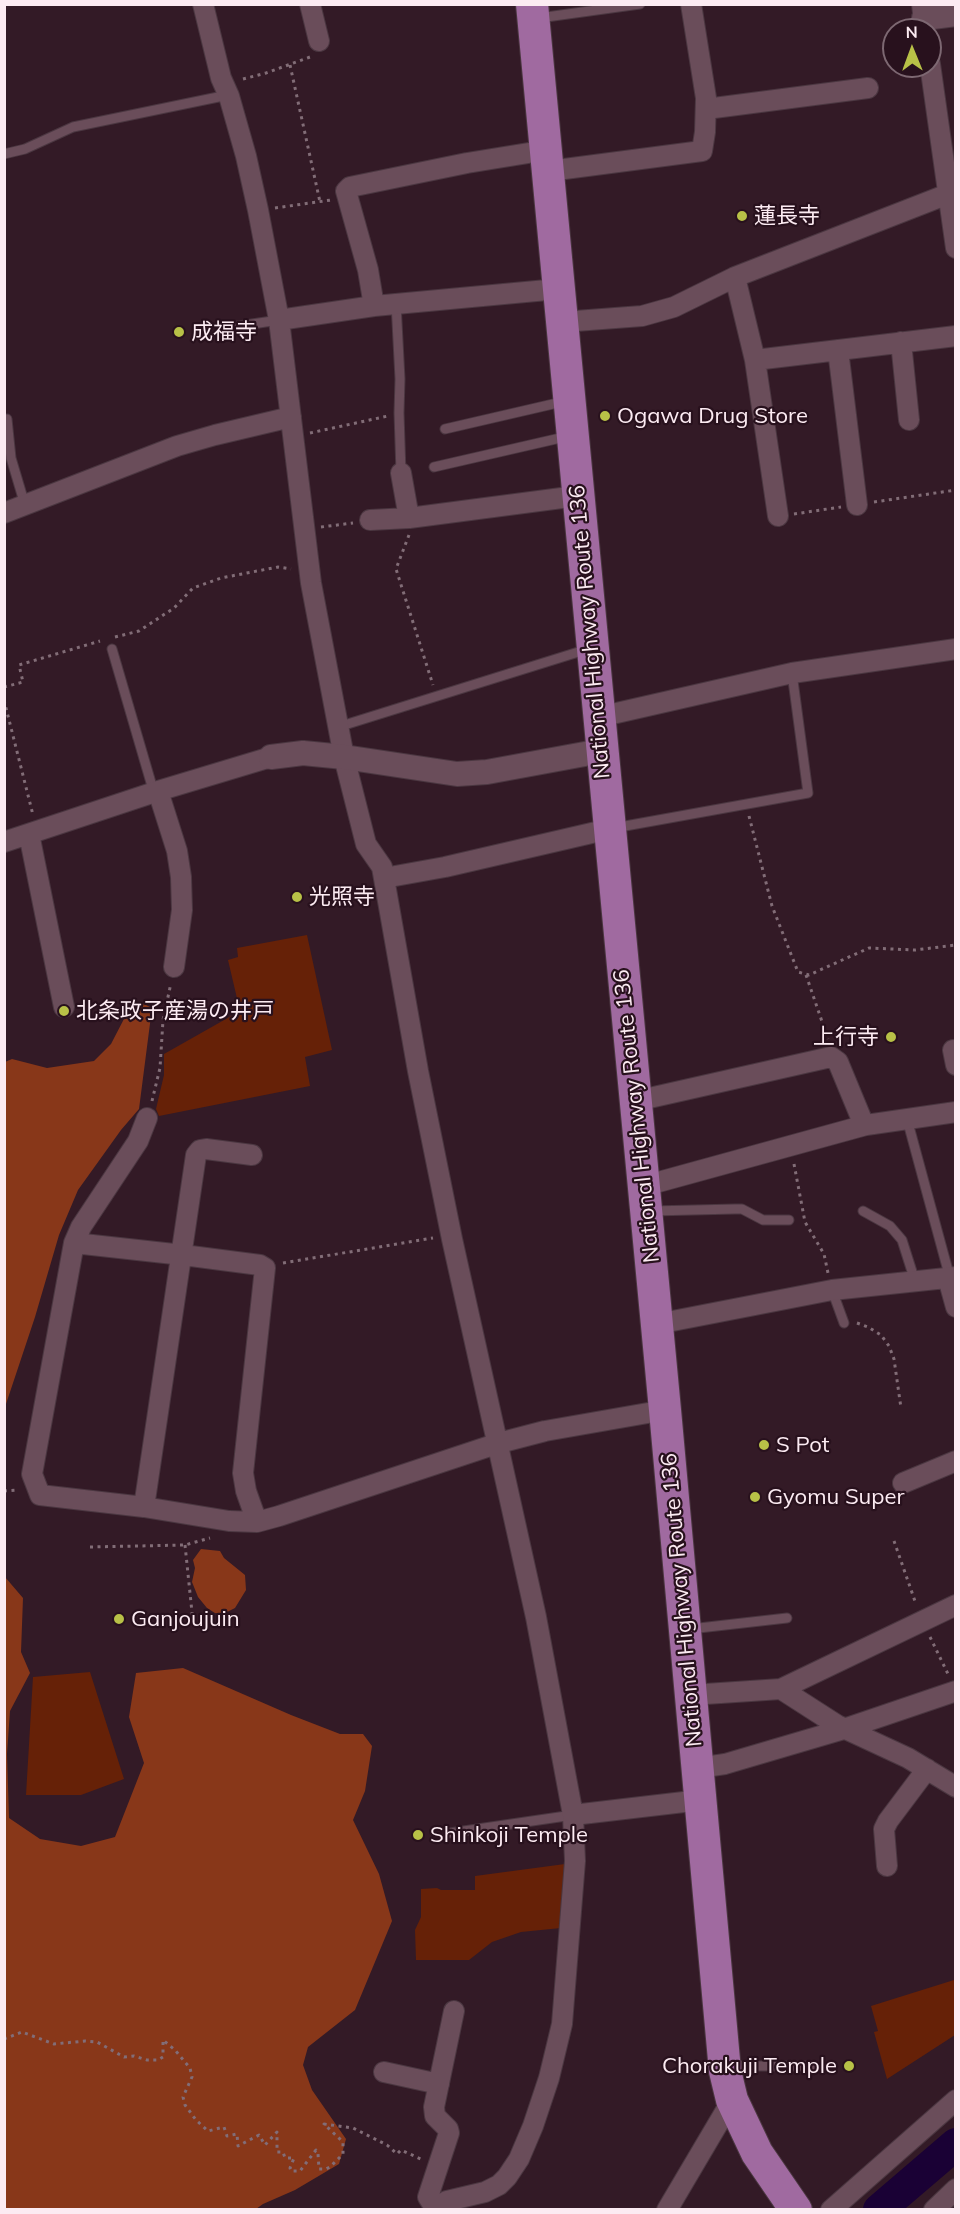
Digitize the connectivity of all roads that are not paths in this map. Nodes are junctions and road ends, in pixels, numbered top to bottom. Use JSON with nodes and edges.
{"nodes":[{"id":1,"x":203,"y":4,"type":"edge"},
{"id":2,"x":310,"y":4,"type":"edge"},
{"id":3,"x":640,"y":4,"type":"edge"},
{"id":4,"x":691,"y":4,"type":"edge"},
{"id":5,"x":533,"y":11,"type":"edge"},
{"id":6,"x":956,"y":14,"type":"edge"},
{"id":7,"x":924,"y":18,"type":"edge"},
{"id":8,"x":319,"y":41,"type":"road end"},
{"id":9,"x":932,"y":78,"type":"edge"},
{"id":10,"x":868,"y":88,"type":"dead end"},
{"id":11,"x":226,"y":89,"type":"junction"},
{"id":12,"x":706,"y":109,"type":"junction"},
{"id":13,"x":4,"y":153,"type":"edge"},
{"id":14,"x":548,"y":160,"type":"junction"},
{"id":15,"x":948,"y":194,"type":"junction"},
{"id":16,"x":956,"y":248,"type":"edge"},
{"id":17,"x":735,"y":277,"type":"junction"},
{"id":18,"x":558,"y":289,"type":"junction"},
{"id":19,"x":396,"y":303,"type":"junction"},
{"id":20,"x":374,"y":306,"type":"junction"},
{"id":21,"x":279,"y":320,"type":"junction"},
{"id":22,"x":562,"y":322,"type":"junction"},
{"id":23,"x":232,"y":327,"type":"dead end"},
{"id":24,"x":956,"y":336,"type":"edge"},
{"id":25,"x":901,"y":342,"type":"junction"},
{"id":26,"x":838,"y":350,"type":"junction"},
{"id":27,"x":755,"y":360,"type":"junction"},
{"id":28,"x":569,"y":400,"type":"junction"},
{"id":29,"x":291,"y":417,"type":"junction"},
{"id":30,"x":7,"y":419,"type":"dead end"},
{"id":31,"x":909,"y":420,"type":"dead end"},
{"id":32,"x":445,"y":429,"type":"dead end"},
{"id":33,"x":572,"y":436,"type":"junction"},
{"id":34,"x":434,"y":467,"type":"dead end"},
{"id":35,"x":401,"y":473,"type":"joint"},
{"id":36,"x":577,"y":496,"type":"junction"},
{"id":37,"x":25,"y":505,"type":"junction"},
{"id":38,"x":857,"y":505,"type":"dead end"},
{"id":39,"x":4,"y":513,"type":"edge"},
{"id":40,"x":778,"y":516,"type":"dead end"},
{"id":41,"x":410,"y":518,"type":"junction"},
{"id":42,"x":369,"y":520,"type":"road end"},
{"id":43,"x":592,"y":647,"type":"junction"},
{"id":44,"x":112,"y":649,"type":"dead end"},
{"id":45,"x":956,"y":649,"type":"edge"},
{"id":46,"x":792,"y":673,"type":"junction"},
{"id":47,"x":599,"y":717,"type":"junction"},
{"id":48,"x":338,"y":727,"type":"junction"},
{"id":49,"x":602,"y":751,"type":"junction"},
{"id":50,"x":272,"y":757,"type":"joint"},
{"id":51,"x":344,"y":757,"type":"junction"},
{"id":52,"x":156,"y":792,"type":"junction"},
{"id":53,"x":609,"y":829,"type":"junction"},
{"id":54,"x":33,"y":833,"type":"junction"},
{"id":55,"x":4,"y":842,"type":"edge"},
{"id":56,"x":384,"y":878,"type":"junction"},
{"id":57,"x":174,"y":967,"type":"road end"},
{"id":58,"x":64,"y":1007,"type":"dead end"},
{"id":59,"x":636,"y":1101,"type":"junction"},
{"id":60,"x":956,"y":1112,"type":"edge"},
{"id":61,"x":147,"y":1118,"type":"road end"},
{"id":62,"x":907,"y":1119,"type":"junction"},
{"id":63,"x":864,"y":1125,"type":"junction"},
{"id":64,"x":252,"y":1155,"type":"dead end"},
{"id":65,"x":645,"y":1199,"type":"junction"},
{"id":66,"x":863,"y":1211,"type":"dead end"},
{"id":67,"x":789,"y":1220,"type":"dead end"},
{"id":68,"x":74,"y":1243,"type":"junction"},
{"id":69,"x":183,"y":1255,"type":"junction"},
{"id":70,"x":951,"y":1278,"type":"edge"},
{"id":71,"x":915,"y":1281,"type":"junction"},
{"id":72,"x":832,"y":1290,"type":"junction"},
{"id":73,"x":956,"y":1307,"type":"edge"},
{"id":74,"x":843,"y":1323,"type":"road end"},
{"id":75,"x":657,"y":1324,"type":"junction"},
{"id":76,"x":665,"y":1410,"type":"junction"},
{"id":77,"x":499,"y":1443,"type":"junction"},
{"id":78,"x":956,"y":1461,"type":"edge"},
{"id":79,"x":903,"y":1483,"type":"dead end"},
{"id":80,"x":144,"y":1507,"type":"junction"},
{"id":81,"x":257,"y":1522,"type":"junction"},
{"id":82,"x":956,"y":1605,"type":"edge"},
{"id":83,"x":787,"y":1618,"type":"dead end"},
{"id":84,"x":685,"y":1629,"type":"junction"},
{"id":85,"x":782,"y":1689,"type":"junction"},
{"id":86,"x":956,"y":1690,"type":"edge"},
{"id":87,"x":690,"y":1695,"type":"junction"},
{"id":88,"x":844,"y":1729,"type":"junction"},
{"id":89,"x":698,"y":1768,"type":"junction"},
{"id":90,"x":927,"y":1769,"type":"junction"},
{"id":91,"x":956,"y":1787,"type":"edge"},
{"id":92,"x":701,"y":1800,"type":"junction"},
{"id":93,"x":573,"y":1815,"type":"junction"},
{"id":94,"x":450,"y":1833,"type":"dead end"},
{"id":95,"x":887,"y":1866,"type":"dead end"},
{"id":96,"x":454,"y":2011,"type":"dead end"},
{"id":97,"x":725,"y":2066,"type":"junction"},
{"id":98,"x":814,"y":2066,"type":"dead end"},
{"id":99,"x":384,"y":2072,"type":"dead end"},
{"id":100,"x":439,"y":2084,"type":"junction"},
{"id":101,"x":732,"y":2100,"type":"junction"},
{"id":102,"x":956,"y":2100,"type":"edge"},
{"id":103,"x":956,"y":2190,"type":"edge"},
{"id":104,"x":434,"y":2209,"type":"edge"},
{"id":105,"x":667,"y":2210,"type":"edge"},
{"id":106,"x":796,"y":2210,"type":"edge"},
{"id":107,"x":831,"y":2210,"type":"edge"},
{"id":108,"x":934,"y":2210,"type":"edge"}],
"edges":[{"from":1,"to":11,"type":"street"},
{"from":2,"to":8,"type":"street"},
{"from":3,"to":5,"type":"lane"},
{"from":4,"to":12,"type":"street"},
{"from":5,"to":14,"type":"highway","name":"National Highway Route 136"},
{"from":6,"to":7,"type":"street"},
{"from":9,"to":15,"type":"street"},
{"from":10,"to":12,"type":"street"},
{"from":11,"to":13,"type":"lane"},
{"from":11,"to":21,"type":"street"},
{"from":12,"to":14,"type":"street"},
{"from":14,"to":18,"type":"highway","name":"National Highway Route 136"},
{"from":14,"to":20,"type":"street"},
{"from":15,"to":16,"type":"street"},
{"from":15,"to":17,"type":"street"},
{"from":17,"to":22,"type":"street"},
{"from":17,"to":27,"type":"street"},
{"from":18,"to":19,"type":"street"},
{"from":18,"to":22,"type":"highway","name":"National Highway Route 136"},
{"from":19,"to":20,"type":"street"},
{"from":19,"to":35,"type":"lane"},
{"from":20,"to":21,"type":"street"},
{"from":21,"to":23,"type":"lane"},
{"from":21,"to":29,"type":"street"},
{"from":22,"to":28,"type":"highway","name":"National Highway Route 136"},
{"from":24,"to":25,"type":"street"},
{"from":25,"to":26,"type":"street"},
{"from":25,"to":31,"type":"street"},
{"from":26,"to":27,"type":"street"},
{"from":26,"to":38,"type":"street"},
{"from":27,"to":40,"type":"street"},
{"from":28,"to":32,"type":"lane"},
{"from":28,"to":33,"type":"highway","name":"National Highway Route 136"},
{"from":29,"to":37,"type":"street"},
{"from":29,"to":48,"type":"street"},
{"from":30,"to":37,"type":"lane"},
{"from":33,"to":34,"type":"lane"},
{"from":33,"to":36,"type":"highway","name":"National Highway Route 136"},
{"from":35,"to":41,"type":"street"},
{"from":36,"to":41,"type":"street"},
{"from":36,"to":43,"type":"highway","name":"National Highway Route 136"},
{"from":37,"to":39,"type":"street"},
{"from":41,"to":42,"type":"street"},
{"from":43,"to":47,"type":"highway","name":"National Highway Route 136"},
{"from":43,"to":48,"type":"lane"},
{"from":44,"to":52,"type":"lane"},
{"from":45,"to":46,"type":"street"},
{"from":46,"to":47,"type":"street"},
{"from":46,"to":53,"type":"lane"},
{"from":47,"to":49,"type":"highway","name":"National Highway Route 136"},
{"from":48,"to":51,"type":"street"},
{"from":49,"to":51,"type":"street"},
{"from":49,"to":53,"type":"highway","name":"National Highway Route 136"},
{"from":50,"to":51,"type":"street"},
{"from":50,"to":52,"type":"street"},
{"from":51,"to":56,"type":"street"},
{"from":52,"to":54,"type":"street"},
{"from":52,"to":57,"type":"street"},
{"from":53,"to":56,"type":"street"},
{"from":53,"to":59,"type":"highway","name":"National Highway Route 136"},
{"from":54,"to":55,"type":"street"},
{"from":54,"to":58,"type":"street"},
{"from":56,"to":77,"type":"street"},
{"from":59,"to":63,"type":"street"},
{"from":59,"to":65,"type":"highway","name":"National Highway Route 136"},
{"from":60,"to":62,"type":"street"},
{"from":61,"to":68,"type":"street"},
{"from":62,"to":63,"type":"street"},
{"from":62,"to":70,"type":"lane"},
{"from":63,"to":65,"type":"street"},
{"from":64,"to":69,"type":"street"},
{"from":65,"to":67,"type":"lane"},
{"from":65,"to":75,"type":"highway","name":"National Highway Route 136"},
{"from":66,"to":71,"type":"lane"},
{"from":68,"to":69,"type":"street"},
{"from":68,"to":80,"type":"street"},
{"from":69,"to":80,"type":"street"},
{"from":69,"to":81,"type":"street"},
{"from":70,"to":71,"type":"street"},
{"from":70,"to":73,"type":"street"},
{"from":71,"to":72,"type":"street"},
{"from":72,"to":74,"type":"lane"},
{"from":72,"to":75,"type":"street"},
{"from":75,"to":76,"type":"highway","name":"National Highway Route 136"},
{"from":76,"to":77,"type":"street"},
{"from":76,"to":84,"type":"highway","name":"National Highway Route 136"},
{"from":77,"to":81,"type":"street"},
{"from":77,"to":93,"type":"street"},
{"from":78,"to":79,"type":"street"},
{"from":80,"to":81,"type":"street"},
{"from":82,"to":85,"type":"street"},
{"from":83,"to":84,"type":"lane"},
{"from":84,"to":87,"type":"highway","name":"National Highway Route 136"},
{"from":85,"to":87,"type":"street"},
{"from":85,"to":88,"type":"street"},
{"from":86,"to":88,"type":"street"},
{"from":87,"to":89,"type":"highway","name":"National Highway Route 136"},
{"from":88,"to":89,"type":"street"},
{"from":88,"to":90,"type":"street"},
{"from":89,"to":92,"type":"highway","name":"National Highway Route 136"},
{"from":90,"to":91,"type":"street"},
{"from":90,"to":95,"type":"street"},
{"from":92,"to":93,"type":"street"},
{"from":92,"to":97,"type":"highway","name":"National Highway Route 136"},
{"from":93,"to":94,"type":"lane"},
{"from":93,"to":104,"type":"street"},
{"from":96,"to":100,"type":"street"},
{"from":97,"to":98,"type":"lane"},
{"from":97,"to":101,"type":"highway","name":"National Highway Route 136"},
{"from":99,"to":100,"type":"street"},
{"from":100,"to":104,"type":"street"},
{"from":101,"to":105,"type":"street"},
{"from":101,"to":106,"type":"highway","name":"National Highway Route 136"},
{"from":102,"to":107,"type":"street"},
{"from":103,"to":108,"type":"street"}]}
